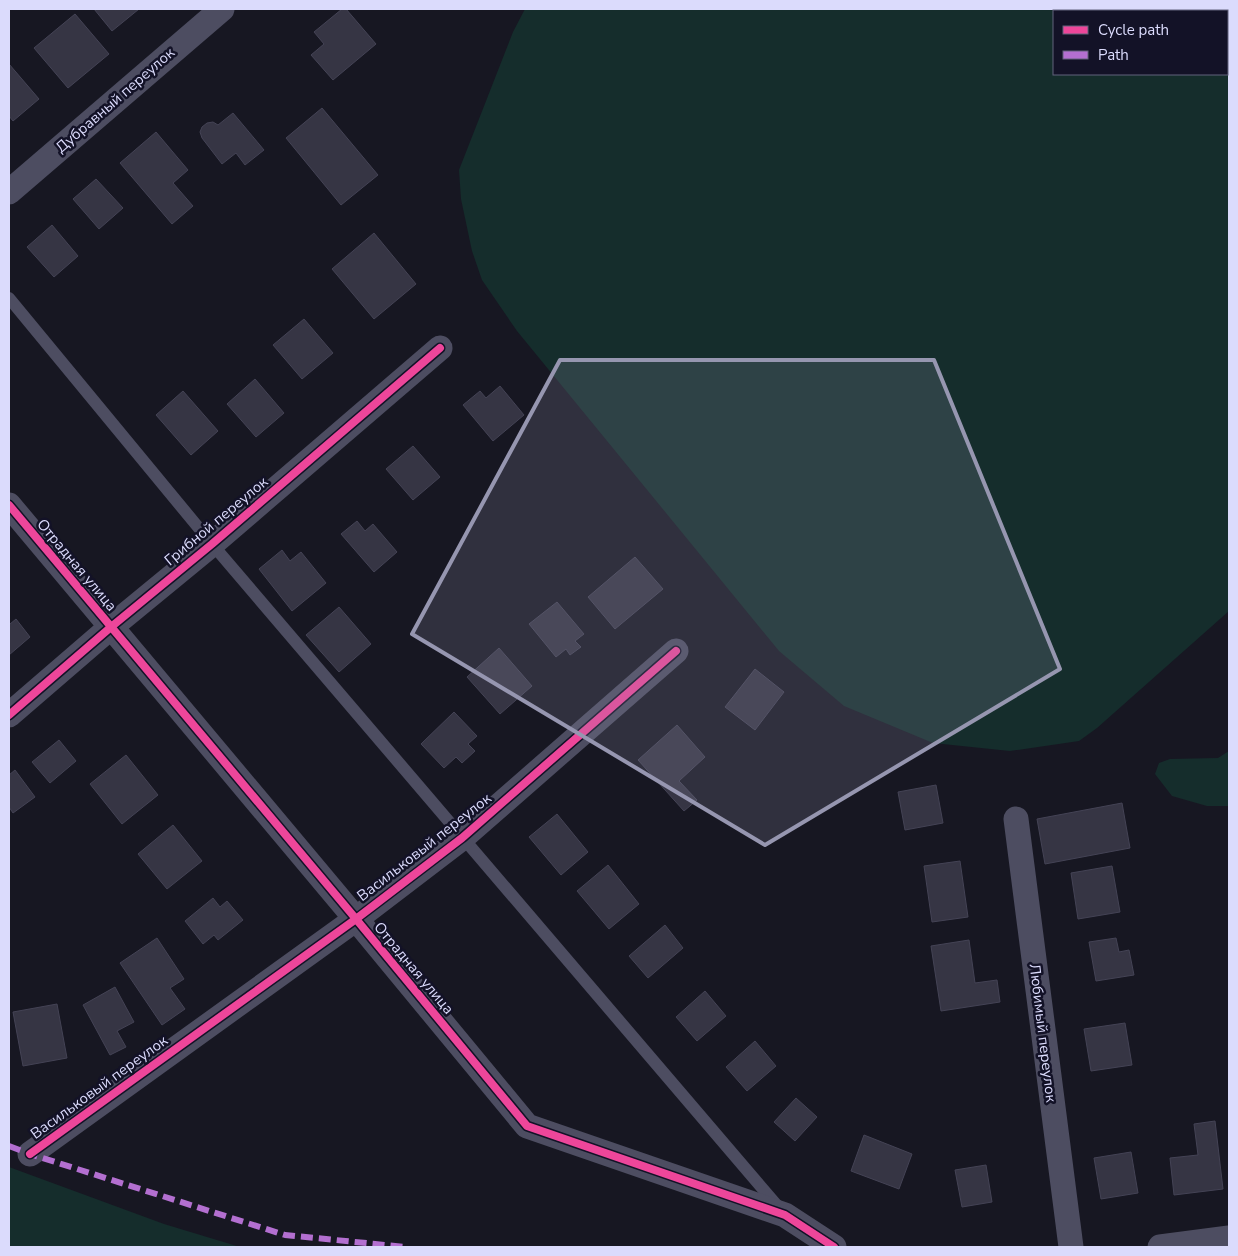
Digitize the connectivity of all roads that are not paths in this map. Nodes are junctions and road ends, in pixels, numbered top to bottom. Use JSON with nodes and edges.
{"nodes":[{"id":1,"x":222,"y":9,"type":"edge"},
{"id":2,"x":9,"y":192,"type":"edge"},
{"id":3,"x":9,"y":298,"type":"edge"},
{"id":4,"x":440,"y":348,"type":"dead end"},
{"id":5,"x":9,"y":505,"type":"edge"},
{"id":6,"x":212,"y":544,"type":"junction"},
{"id":7,"x":111,"y":627,"type":"junction"},
{"id":8,"x":676,"y":651,"type":"dead end"},
{"id":9,"x":9,"y":715,"type":"edge"},
{"id":10,"x":1016,"y":819,"type":"dead end"},
{"id":11,"x":462,"y":838,"type":"junction"},
{"id":12,"x":356,"y":919,"type":"junction"},
{"id":13,"x":30,"y":1154,"type":"dead end"},
{"id":14,"x":785,"y":1215,"type":"junction"},
{"id":15,"x":1229,"y":1238,"type":"edge"},
{"id":16,"x":834,"y":1247,"type":"edge"},
{"id":17,"x":1071,"y":1247,"type":"edge"},
{"id":18,"x":1160,"y":1247,"type":"edge"}],
"edges":[{"from":1,"to":2,"type":"street","name":"Дубравный переулок"},
{"from":3,"to":6,"type":"lane"},
{"from":4,"to":6,"type":"street","name":"Грибной переулок"},
{"from":5,"to":7,"type":"street","name":"Отрадная улица"},
{"from":6,"to":7,"type":"street","name":"Грибной переулок"},
{"from":6,"to":11,"type":"lane"},
{"from":7,"to":9,"type":"street","name":"Грибной переулок"},
{"from":7,"to":12,"type":"street","name":"Отрадная улица"},
{"from":8,"to":11,"type":"street","name":"Васильковый переулок"},
{"from":10,"to":17,"type":"street","name":"Любимый переулок"},
{"from":11,"to":12,"type":"street","name":"Васильковый переулок"},
{"from":11,"to":14,"type":"lane"},
{"from":12,"to":13,"type":"street","name":"Васильковый переулок"},
{"from":12,"to":14,"type":"street","name":"Отрадная улица"},
{"from":14,"to":16,"type":"street","name":"Отрадная улица"},
{"from":15,"to":18,"type":"street"}]}
